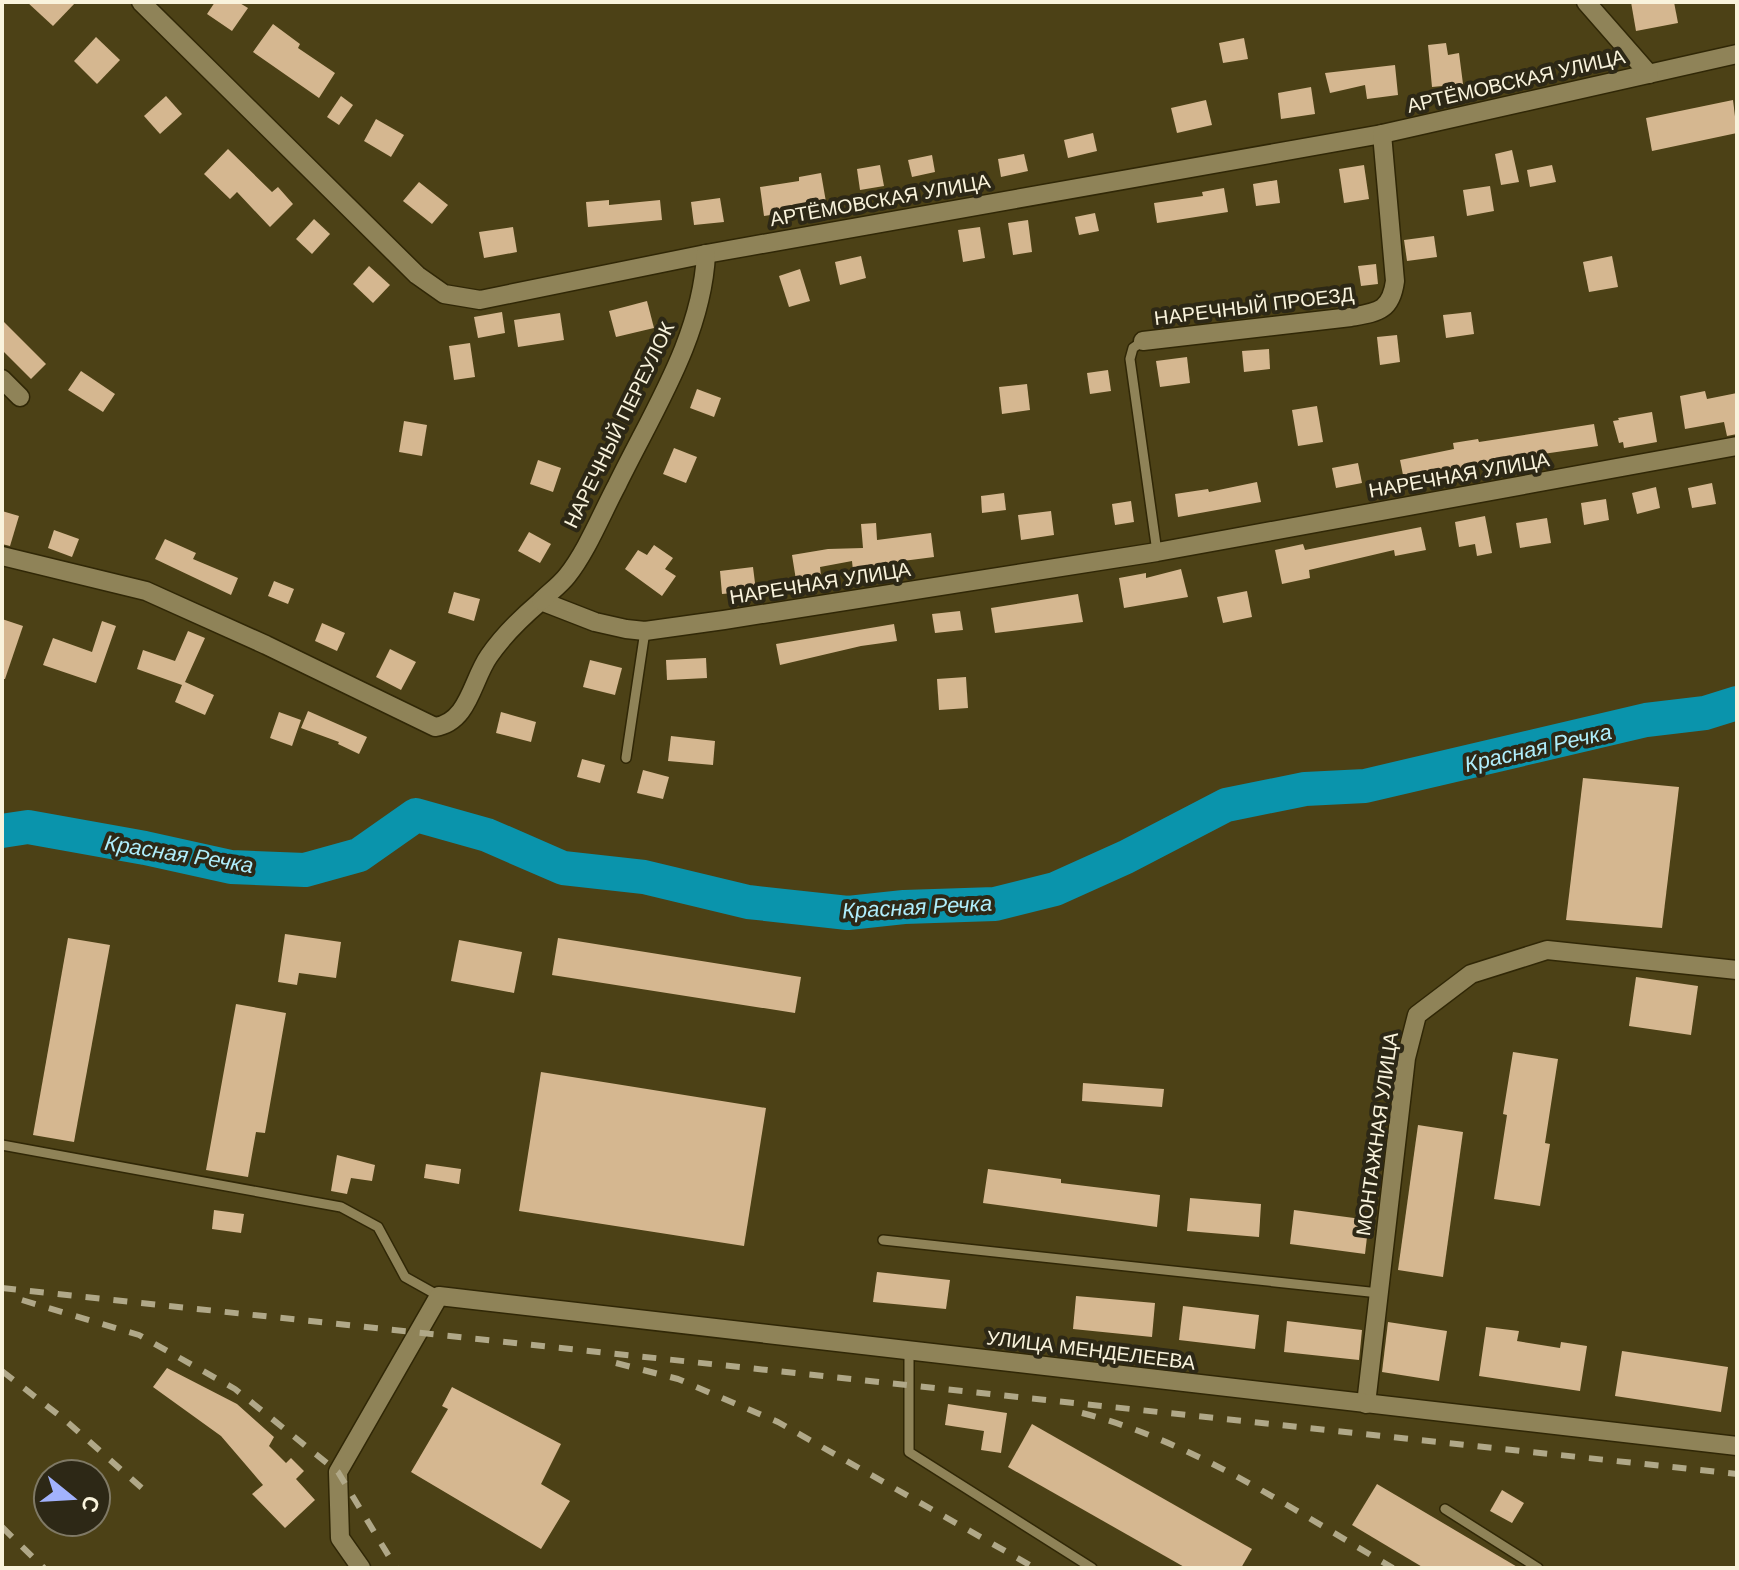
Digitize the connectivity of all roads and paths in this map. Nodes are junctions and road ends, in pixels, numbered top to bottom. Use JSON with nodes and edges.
{"nodes":[{"id":1,"x":141,"y":2,"type":"edge"},
{"id":2,"x":1586,"y":2,"type":"edge"},
{"id":3,"x":1737,"y":54,"type":"edge"},
{"id":4,"x":1649,"y":74,"type":"junction"},
{"id":5,"x":1382,"y":134,"type":"junction"},
{"id":6,"x":706,"y":254,"type":"junction"},
{"id":7,"x":1143,"y":341,"type":"joint"},
{"id":8,"x":2,"y":379,"type":"edge"},
{"id":9,"x":20,"y":397,"type":"dead end"},
{"id":10,"x":1737,"y":446,"type":"edge"},
{"id":11,"x":1157,"y":552,"type":"junction"},
{"id":12,"x":2,"y":556,"type":"edge"},
{"id":13,"x":541,"y":601,"type":"junction"},
{"id":14,"x":645,"y":631,"type":"junction"},
{"id":15,"x":626,"y":758,"type":"dead end"},
{"id":16,"x":1737,"y":970,"type":"edge"},
{"id":17,"x":2,"y":1145,"type":"edge"},
{"id":18,"x":883,"y":1240,"type":"dead end"},
{"id":19,"x":1379,"y":1293,"type":"junction"},
{"id":20,"x":439,"y":1296,"type":"junction"},
{"id":21,"x":909,"y":1351,"type":"junction"},
{"id":22,"x":1366,"y":1404,"type":"junction"},
{"id":23,"x":1737,"y":1446,"type":"edge"},
{"id":24,"x":1445,"y":1509,"type":"dead end"},
{"id":25,"x":361,"y":1568,"type":"edge"},
{"id":26,"x":1092,"y":1568,"type":"edge"},
{"id":27,"x":1538,"y":1568,"type":"edge"}],
"edges":[{"from":1,"to":6,"type":"street","name":"АРТЁМОВСКАЯ УЛИЦА"},
{"from":2,"to":4,"type":"street"},
{"from":3,"to":4,"type":"street","name":"АРТЁМОВСКАЯ УЛИЦА"},
{"from":4,"to":5,"type":"street","name":"АРТЁМОВСКАЯ УЛИЦА"},
{"from":5,"to":6,"type":"street","name":"АРТЁМОВСКАЯ УЛИЦА"},
{"from":5,"to":7,"type":"street","name":"НАРЕЧНЫЙ ПРОЕЗД"},
{"from":6,"to":13,"type":"street","name":"НАРЕЧНЫЙ ПЕРЕУЛОК"},
{"from":7,"to":11,"type":"lane"},
{"from":8,"to":9,"type":"street"},
{"from":10,"to":11,"type":"street","name":"НАРЕЧНАЯ УЛИЦА"},
{"from":11,"to":14,"type":"street","name":"НАРЕЧНАЯ УЛИЦА"},
{"from":12,"to":13,"type":"street"},
{"from":13,"to":14,"type":"street","name":"НАРЕЧНАЯ УЛИЦА"},
{"from":14,"to":15,"type":"lane"},
{"from":16,"to":19,"type":"street","name":"МОНТАЖНАЯ УЛИЦА"},
{"from":17,"to":20,"type":"lane"},
{"from":18,"to":19,"type":"lane"},
{"from":19,"to":22,"type":"street","name":"МОНТАЖНАЯ УЛИЦА"},
{"from":20,"to":21,"type":"street","name":"УЛИЦА МЕНДЕЛЕЕВА"},
{"from":20,"to":25,"type":"street"},
{"from":21,"to":22,"type":"street","name":"УЛИЦА МЕНДЕЛЕЕВА"},
{"from":21,"to":26,"type":"lane"},
{"from":22,"to":23,"type":"street","name":"УЛИЦА МЕНДЕЛЕЕВА"},
{"from":24,"to":27,"type":"lane"}]}
